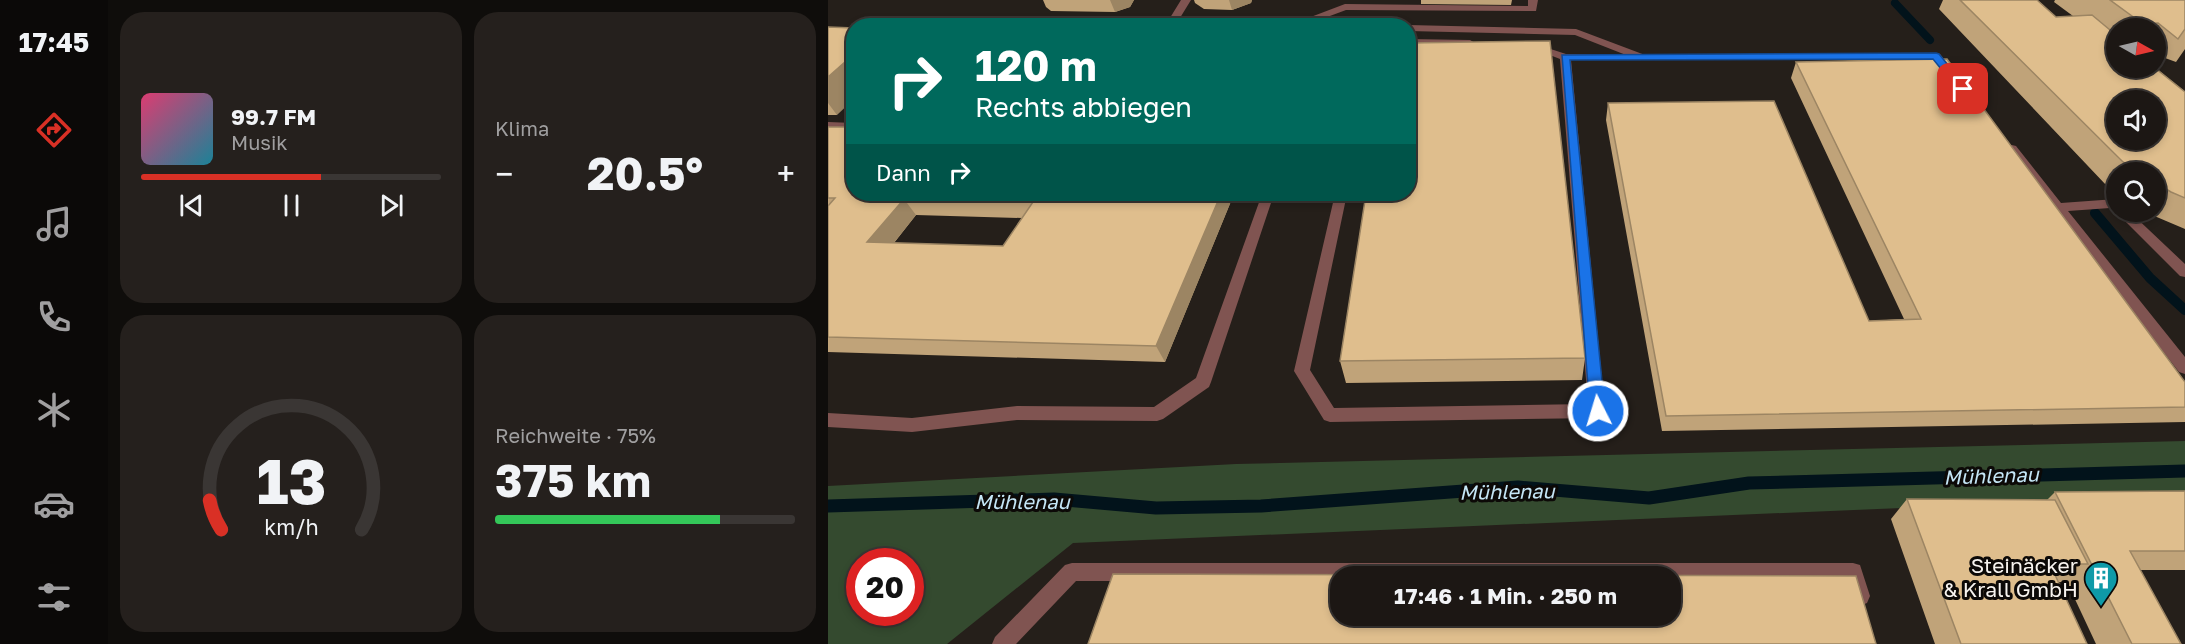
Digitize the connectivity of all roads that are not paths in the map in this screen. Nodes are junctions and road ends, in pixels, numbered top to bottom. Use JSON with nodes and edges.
{"nodes":[{"id":1,"x":1186,"y":0,"type":"edge"},
{"id":2,"x":1533,"y":0,"type":"edge"},
{"id":3,"x":1175,"y":18,"type":"edge"},
{"id":4,"x":1314,"y":18,"type":"edge"},
{"id":5,"x":1416,"y":28,"type":"edge"},
{"id":6,"x":1416,"y":42,"type":"edge"},
{"id":7,"x":1480,"y":43,"type":"edge"},
{"id":8,"x":1515,"y":44,"type":"edge"},
{"id":9,"x":1565,"y":57,"type":"junction"},
{"id":10,"x":1644,"y":58,"type":"junction"},
{"id":11,"x":1957,"y":82,"type":"edge"},
{"id":12,"x":828,"y":126,"type":"edge"},
{"id":13,"x":846,"y":127,"type":"edge"},
{"id":14,"x":2007,"y":143,"type":"edge"},
{"id":15,"x":1266,"y":201,"type":"edge"},
{"id":16,"x":1339,"y":201,"type":"edge"},
{"id":17,"x":2106,"y":204,"type":"edge"},
{"id":18,"x":2060,"y":207,"type":"junction"},
{"id":19,"x":2132,"y":222,"type":"edge"},
{"id":20,"x":2185,"y":272,"type":"edge"},
{"id":21,"x":2185,"y":368,"type":"edge"},
{"id":22,"x":828,"y":420,"type":"edge"},
{"id":23,"x":1865,"y":613,"type":"edge"},
{"id":24,"x":1002,"y":644,"type":"edge"}],
"edges":[{"from":1,"to":3,"type":"lane"},
{"from":2,"to":4,"type":"lane"},
{"from":5,"to":10,"type":"lane"},
{"from":6,"to":7,"type":"lane"},
{"from":8,"to":9,"type":"lane"},
{"from":9,"to":10,"type":"lane"},
{"from":9,"to":16,"type":"lane"},
{"from":10,"to":11,"type":"lane"},
{"from":12,"to":13,"type":"lane"},
{"from":14,"to":18,"type":"lane"},
{"from":15,"to":22,"type":"lane"},
{"from":17,"to":18,"type":"lane"},
{"from":18,"to":21,"type":"lane"},
{"from":19,"to":20,"type":"lane"},
{"from":23,"to":24,"type":"lane"}]}
